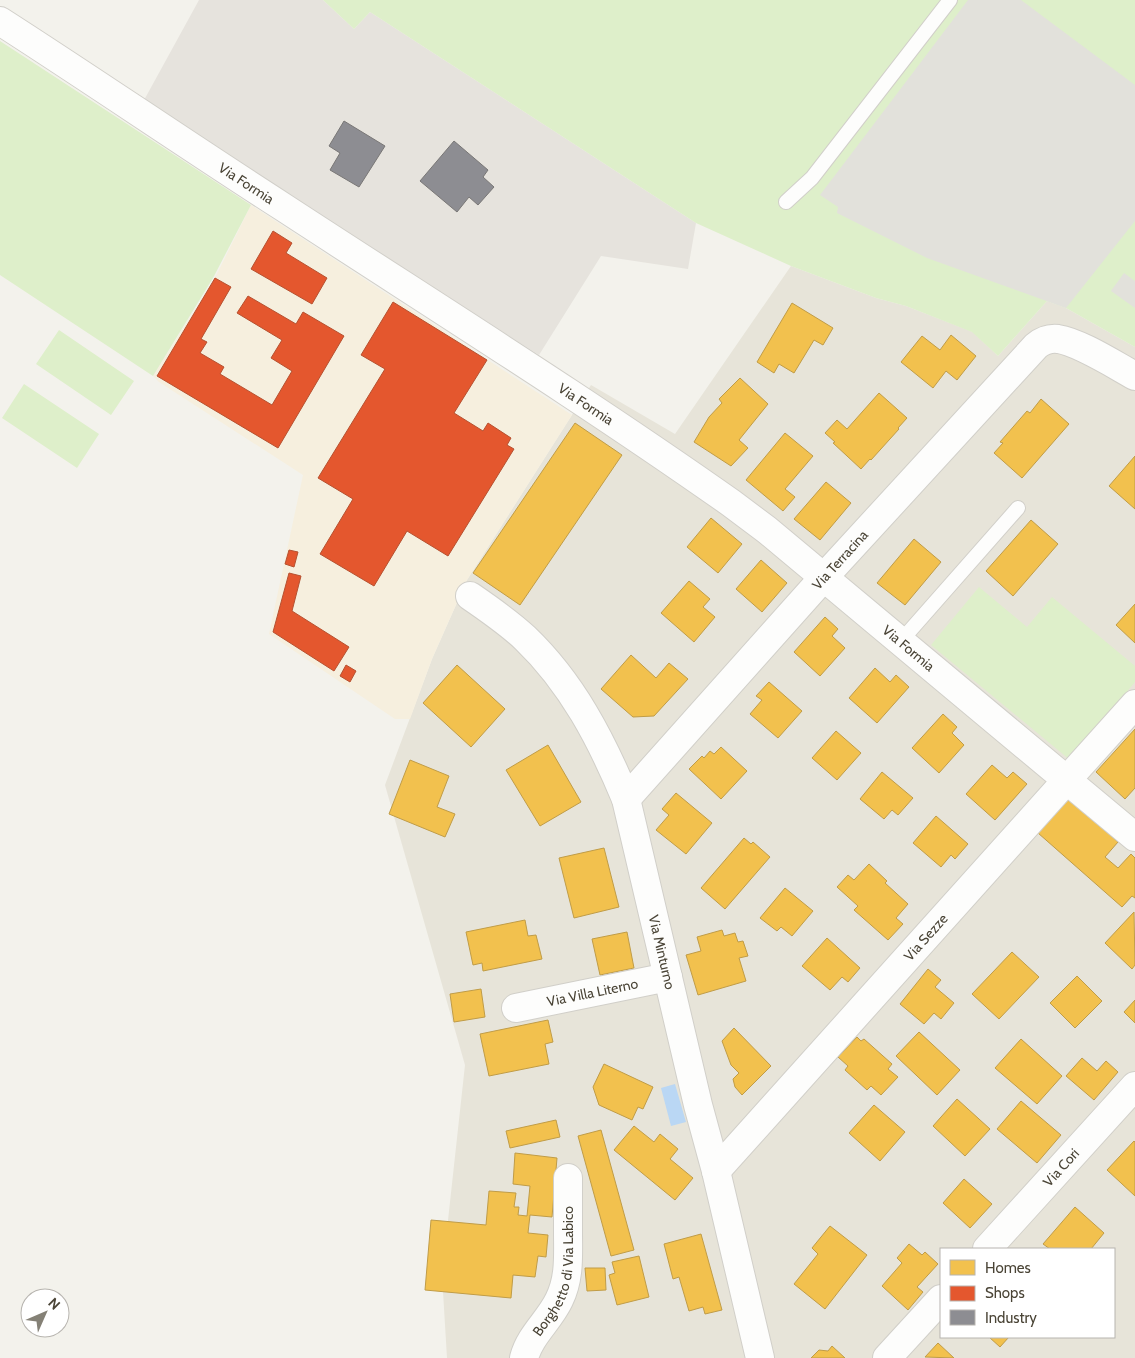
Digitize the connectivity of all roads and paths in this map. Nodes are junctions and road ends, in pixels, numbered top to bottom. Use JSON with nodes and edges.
{"nodes":[{"id":1,"x":950,"y":0,"type":"edge"},
{"id":2,"x":0,"y":21,"type":"edge"},
{"id":3,"x":786,"y":202,"type":"dead end"},
{"id":4,"x":1135,"y":376,"type":"edge"},
{"id":5,"x":1018,"y":508,"type":"dead end"},
{"id":6,"x":824,"y":577,"type":"junction"},
{"id":7,"x":470,"y":596,"type":"dead end"},
{"id":8,"x":900,"y":642,"type":"junction"},
{"id":9,"x":1135,"y":704,"type":"edge"},
{"id":10,"x":1066,"y":780,"type":"junction"},
{"id":11,"x":626,"y":799,"type":"junction"},
{"id":12,"x":1135,"y":837,"type":"edge"},
{"id":13,"x":668,"y":977,"type":"junction"},
{"id":14,"x":516,"y":1008,"type":"dead end"},
{"id":15,"x":1135,"y":1086,"type":"edge"},
{"id":16,"x":716,"y":1171,"type":"junction"},
{"id":17,"x":568,"y":1178,"type":"dead end"},
{"id":18,"x":988,"y":1248,"type":"edge"},
{"id":19,"x":940,"y":1300,"type":"edge"},
{"id":20,"x":524,"y":1358,"type":"edge"},
{"id":21,"x":760,"y":1358,"type":"edge"},
{"id":22,"x":887,"y":1358,"type":"edge"}],
"edges":[{"from":1,"to":3,"type":"lane"},
{"from":2,"to":6,"type":"street","name":"Via Formia"},
{"from":4,"to":6,"type":"street","name":"Via Terracina"},
{"from":5,"to":8,"type":"lane"},
{"from":6,"to":8,"type":"street","name":"Via Formia"},
{"from":6,"to":11,"type":"street","name":"Via Terracina"},
{"from":7,"to":11,"type":"street","name":"Via Minturno"},
{"from":8,"to":10,"type":"street","name":"Via Formia"},
{"from":9,"to":10,"type":"street","name":"Via Sezze"},
{"from":10,"to":12,"type":"street","name":"Via Formia"},
{"from":10,"to":16,"type":"street","name":"Via Sezze"},
{"from":11,"to":13,"type":"street","name":"Via Minturno"},
{"from":13,"to":14,"type":"street","name":"Via Villa Literno"},
{"from":13,"to":16,"type":"street","name":"Via Minturno"},
{"from":15,"to":18,"type":"street","name":"Via Cori"},
{"from":16,"to":21,"type":"street","name":"Via Minturno"},
{"from":17,"to":20,"type":"street","name":"Borghetto di Via Labico"},
{"from":19,"to":22,"type":"street"}]}
